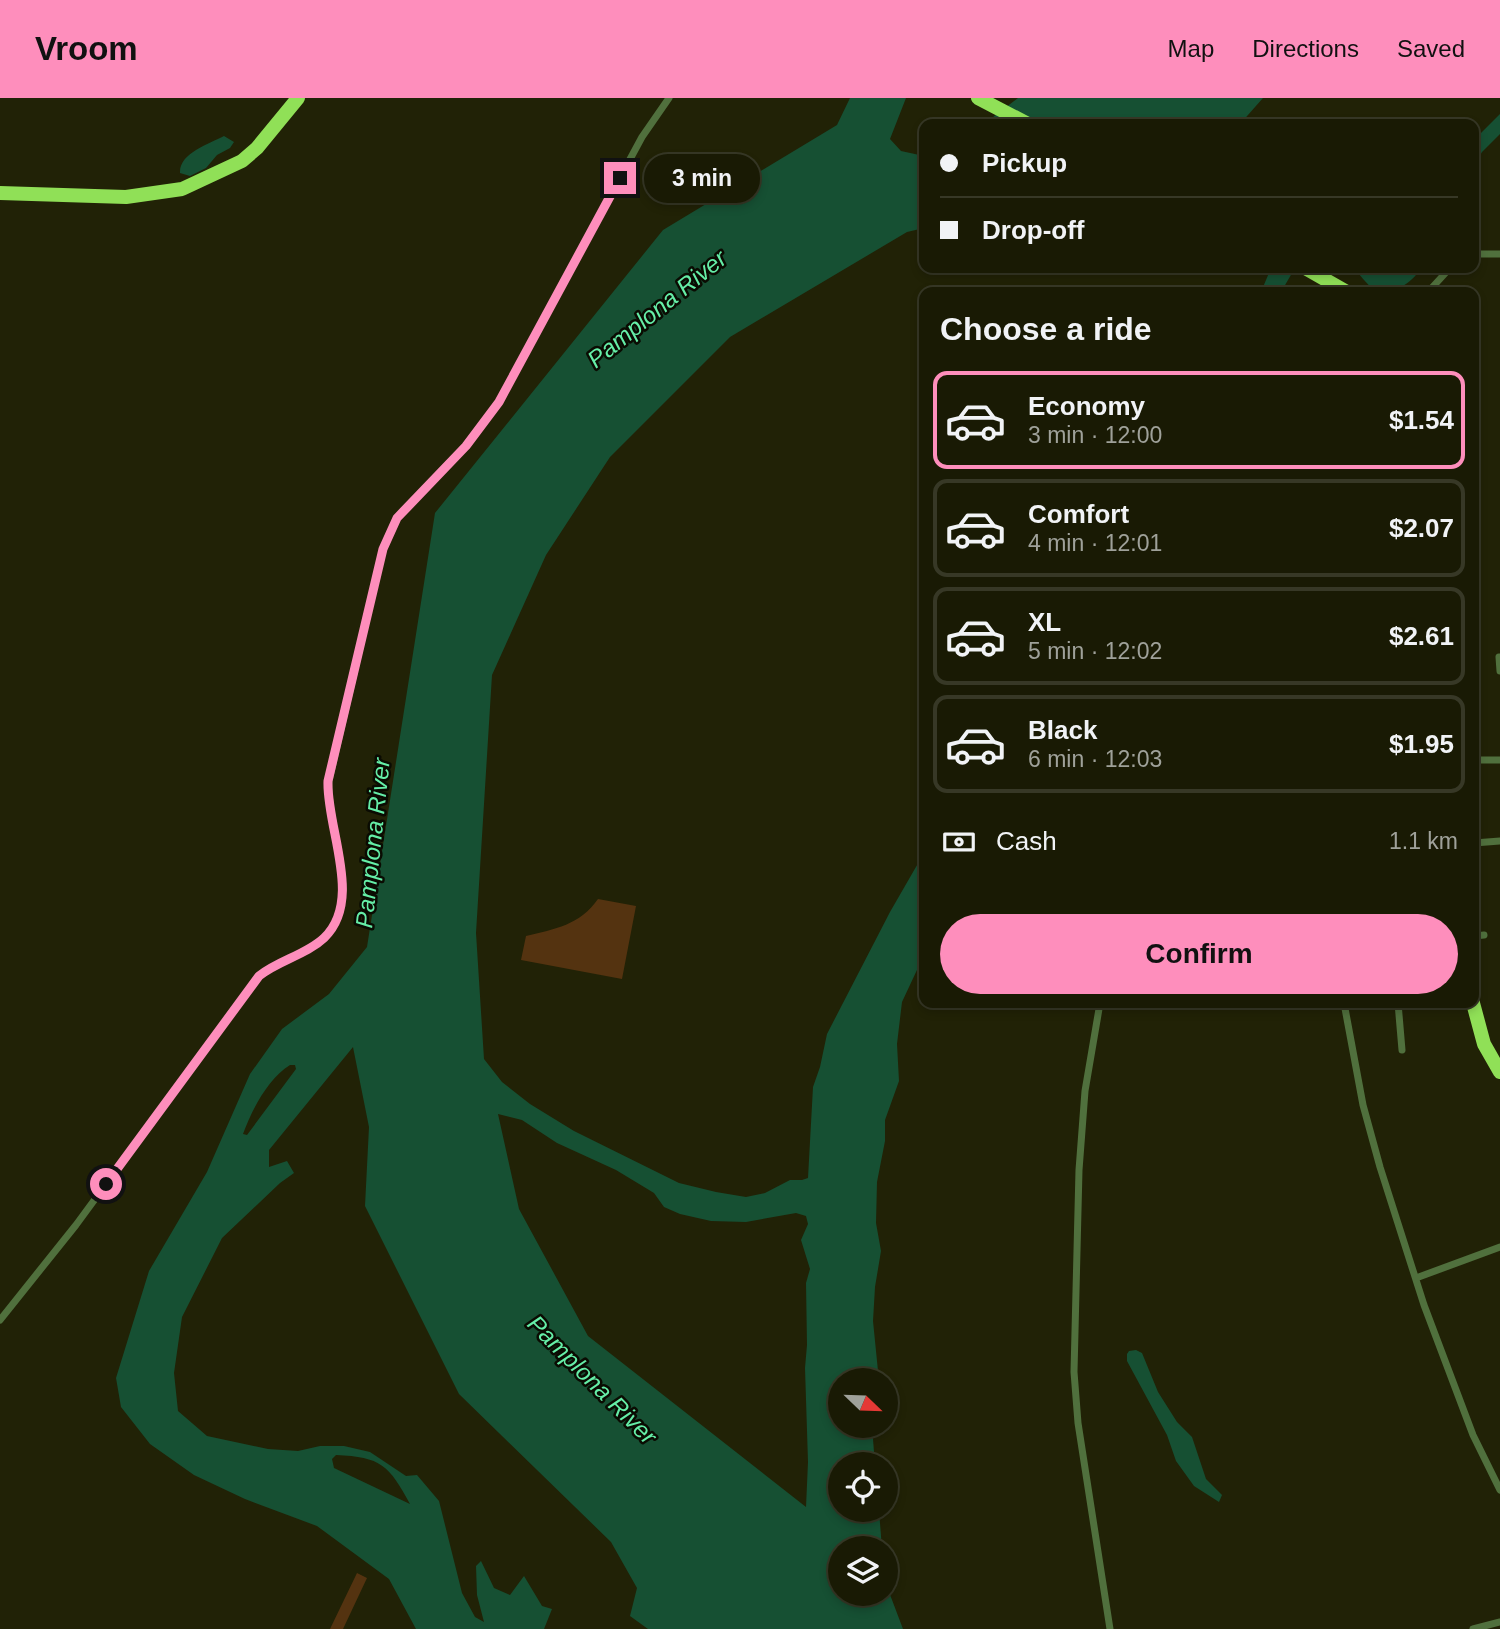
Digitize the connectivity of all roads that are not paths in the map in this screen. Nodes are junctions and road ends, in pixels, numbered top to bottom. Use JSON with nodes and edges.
{"nodes":[{"id":1,"x":298,"y":98,"type":"edge"},
{"id":2,"x":669,"y":98,"type":"edge"},
{"id":3,"x":978,"y":98,"type":"edge"},
{"id":4,"x":1018,"y":119,"type":"edge"},
{"id":5,"x":0,"y":193,"type":"edge"},
{"id":6,"x":1479,"y":254,"type":"edge"},
{"id":7,"x":1500,"y":254,"type":"edge"},
{"id":8,"x":1314,"y":273,"type":"edge"},
{"id":9,"x":1446,"y":273,"type":"edge"},
{"id":10,"x":1338,"y":287,"type":"edge"},
{"id":11,"x":1433,"y":287,"type":"edge"},
{"id":12,"x":1499,"y":657,"type":"edge"},
{"id":13,"x":1500,"y":671,"type":"edge"},
{"id":14,"x":1479,"y":760,"type":"edge"},
{"id":15,"x":1500,"y":760,"type":"edge"},
{"id":16,"x":1500,"y":841,"type":"edge"},
{"id":17,"x":1479,"y":843,"type":"edge"},
{"id":18,"x":1484,"y":935,"type":"dead end"},
{"id":19,"x":1479,"y":936,"type":"edge"},
{"id":20,"x":1099,"y":1008,"type":"edge"},
{"id":21,"x":1344,"y":1008,"type":"edge"},
{"id":22,"x":1398,"y":1008,"type":"edge"},
{"id":23,"x":1474,"y":1008,"type":"edge"},
{"id":24,"x":1402,"y":1050,"type":"dead end"},
{"id":25,"x":1500,"y":1072,"type":"edge"},
{"id":26,"x":1500,"y":1247,"type":"edge"},
{"id":27,"x":1416,"y":1278,"type":"junction"},
{"id":28,"x":0,"y":1320,"type":"edge"},
{"id":29,"x":1500,"y":1490,"type":"edge"},
{"id":30,"x":1500,"y":1622,"type":"edge"},
{"id":31,"x":1110,"y":1629,"type":"edge"},
{"id":32,"x":1473,"y":1629,"type":"edge"}],
"edges":[{"from":1,"to":5,"type":"highway"},
{"from":2,"to":28,"type":"street"},
{"from":3,"to":4,"type":"highway"},
{"from":6,"to":7,"type":"street"},
{"from":8,"to":10,"type":"highway"},
{"from":9,"to":11,"type":"street"},
{"from":12,"to":13,"type":"street"},
{"from":14,"to":15,"type":"street"},
{"from":16,"to":17,"type":"street"},
{"from":18,"to":19,"type":"street"},
{"from":20,"to":31,"type":"street"},
{"from":21,"to":27,"type":"street"},
{"from":22,"to":24,"type":"street"},
{"from":23,"to":25,"type":"highway"},
{"from":26,"to":27,"type":"street"},
{"from":27,"to":29,"type":"street"},
{"from":30,"to":32,"type":"street"}]}
